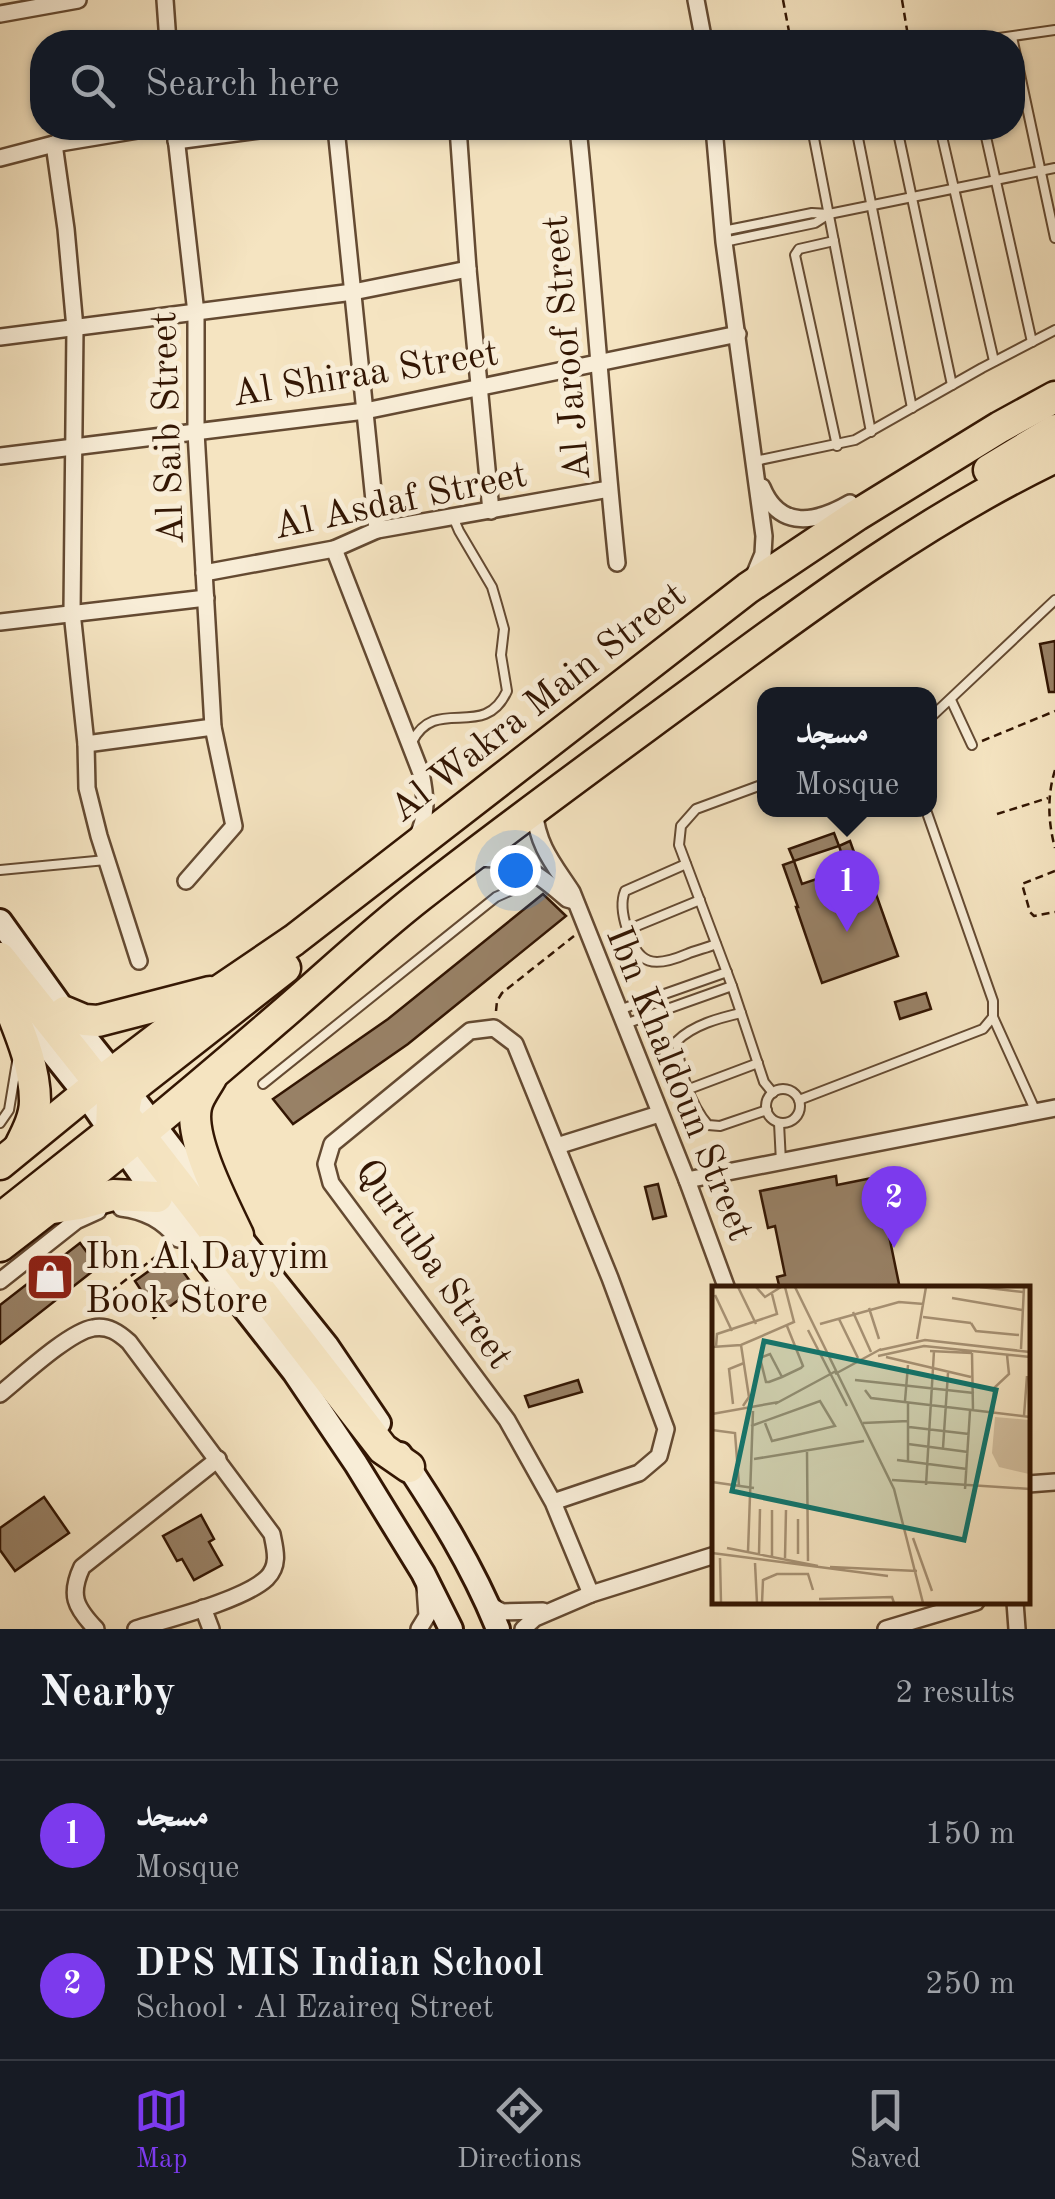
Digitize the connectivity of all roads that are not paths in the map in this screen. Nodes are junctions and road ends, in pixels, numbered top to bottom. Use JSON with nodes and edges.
{"nodes":[{"id":1,"x":78,"y":0,"type":"edge"},
{"id":2,"x":165,"y":0,"type":"edge"},
{"id":3,"x":696,"y":0,"type":"edge"},
{"id":4,"x":0,"y":14,"type":"edge"},
{"id":5,"x":167,"y":30,"type":"edge"},
{"id":6,"x":702,"y":30,"type":"edge"},
{"id":7,"x":1054,"y":30,"type":"edge"},
{"id":8,"x":1025,"y":34,"type":"edge"},
{"id":9,"x":1055,"y":41,"type":"edge"},
{"id":10,"x":1025,"y":99,"type":"edge"},
{"id":11,"x":78,"y":140,"type":"edge"},
{"id":12,"x":177,"y":140,"type":"edge"},
{"id":13,"x":337,"y":140,"type":"edge"},
{"id":14,"x":459,"y":140,"type":"edge"},
{"id":15,"x":579,"y":140,"type":"edge"},
{"id":16,"x":715,"y":140,"type":"edge"},
{"id":17,"x":814,"y":140,"type":"edge"},
{"id":18,"x":858,"y":140,"type":"edge"},
{"id":19,"x":899,"y":140,"type":"edge"},
{"id":20,"x":943,"y":140,"type":"edge"},
{"id":21,"x":986,"y":140,"type":"edge"},
{"id":22,"x":54,"y":144,"type":"junction"},
{"id":23,"x":0,"y":158,"type":"edge"},
{"id":24,"x":1055,"y":168,"type":"edge"},
{"id":25,"x":1040,"y":171,"type":"junction"},
{"id":26,"x":994,"y":181,"type":"junction"},
{"id":27,"x":953,"y":190,"type":"junction"},
{"id":28,"x":912,"y":198,"type":"junction"},
{"id":29,"x":871,"y":206,"type":"junction"},
{"id":30,"x":829,"y":214,"type":"junction"},
{"id":31,"x":724,"y":236,"type":"junction"},
{"id":32,"x":1055,"y":238,"type":"edge"},
{"id":33,"x":834,"y":242,"type":"junction"},
{"id":34,"x":468,"y":269,"type":"junction"},
{"id":35,"x":353,"y":292,"type":"junction"},
{"id":36,"x":196,"y":313,"type":"junction"},
{"id":37,"x":75,"y":328,"type":"junction"},
{"id":38,"x":1055,"y":330,"type":"edge"},
{"id":39,"x":738,"y":334,"type":"junction"},
{"id":40,"x":0,"y":338,"type":"edge"},
{"id":41,"x":1032,"y":342,"type":"junction"},
{"id":42,"x":994,"y":361,"type":"junction"},
{"id":43,"x":598,"y":364,"type":"junction"},
{"id":44,"x":1055,"y":379,"type":"edge"},
{"id":45,"x":952,"y":385,"type":"junction"},
{"id":46,"x":479,"y":389,"type":"junction"},
{"id":47,"x":1055,"y":396,"type":"edge"},
{"id":48,"x":912,"y":408,"type":"junction"},
{"id":49,"x":365,"y":410,"type":"junction"},
{"id":50,"x":1021,"y":416,"type":"junction"},
{"id":51,"x":1055,"y":430,"type":"edge"},
{"id":52,"x":196,"y":432,"type":"junction"},
{"id":53,"x":871,"y":432,"type":"junction"},
{"id":54,"x":837,"y":446,"type":"junction"},
{"id":55,"x":73,"y":447,"type":"junction"},
{"id":56,"x":969,"y":447,"type":"junction"},
{"id":57,"x":0,"y":456,"type":"edge"},
{"id":58,"x":1055,"y":457,"type":"edge"},
{"id":59,"x":756,"y":468,"type":"junction"},
{"id":60,"x":609,"y":489,"type":"junction"},
{"id":61,"x":491,"y":511,"type":"junction"},
{"id":62,"x":453,"y":517,"type":"junction"},
{"id":63,"x":377,"y":530,"type":"junction"},
{"id":64,"x":334,"y":550,"type":"junction"},
{"id":65,"x":617,"y":564,"type":"dead end"},
{"id":66,"x":204,"y":573,"type":"junction"},
{"id":67,"x":748,"y":588,"type":"junction"},
{"id":68,"x":206,"y":598,"type":"junction"},
{"id":69,"x":1055,"y":600,"type":"edge"},
{"id":70,"x":72,"y":612,"type":"junction"},
{"id":71,"x":707,"y":619,"type":"junction"},
{"id":72,"x":0,"y":622,"type":"edge"},
{"id":73,"x":768,"y":636,"type":"junction"},
{"id":74,"x":951,"y":700,"type":"junction"},
{"id":75,"x":937,"y":712,"type":"edge"},
{"id":76,"x":212,"y":727,"type":"junction"},
{"id":77,"x":86,"y":744,"type":"junction"},
{"id":78,"x":972,"y":745,"type":"road end"},
{"id":79,"x":410,"y":746,"type":"junction"},
{"id":80,"x":757,"y":787,"type":"edge"},
{"id":81,"x":534,"y":810,"type":"junction"},
{"id":82,"x":928,"y":817,"type":"edge"},
{"id":83,"x":408,"y":851,"type":"junction"},
{"id":84,"x":106,"y":860,"type":"junction"},
{"id":85,"x":468,"y":860,"type":"junction"},
{"id":86,"x":686,"y":864,"type":"junction"},
{"id":87,"x":0,"y":870,"type":"edge"},
{"id":88,"x":541,"y":877,"type":"junction"},
{"id":89,"x":186,"y":882,"type":"dead end"},
{"id":90,"x":700,"y":900,"type":"junction"},
{"id":91,"x":574,"y":901,"type":"junction"},
{"id":92,"x":0,"y":921,"type":"edge"},
{"id":93,"x":627,"y":930,"type":"junction"},
{"id":94,"x":716,"y":944,"type":"junction"},
{"id":95,"x":0,"y":958,"type":"edge"},
{"id":96,"x":139,"y":961,"type":"dead end"},
{"id":97,"x":727,"y":972,"type":"junction"},
{"id":98,"x":732,"y":986,"type":"junction"},
{"id":99,"x":222,"y":989,"type":"junction"},
{"id":100,"x":3,"y":992,"type":"edge"},
{"id":101,"x":65,"y":1012,"type":"junction"},
{"id":102,"x":741,"y":1012,"type":"junction"},
{"id":103,"x":622,"y":1017,"type":"junction"},
{"id":104,"x":993,"y":1018,"type":"junction"},
{"id":105,"x":21,"y":1038,"type":"junction"},
{"id":106,"x":758,"y":1063,"type":"junction"},
{"id":107,"x":212,"y":1076,"type":"junction"},
{"id":108,"x":263,"y":1084,"type":"dead end"},
{"id":109,"x":689,"y":1089,"type":"junction"},
{"id":110,"x":773,"y":1093,"type":"junction"},
{"id":111,"x":799,"y":1100,"type":"junction"},
{"id":112,"x":119,"y":1108,"type":"junction"},
{"id":113,"x":1055,"y":1108,"type":"edge"},
{"id":114,"x":767,"y":1110,"type":"junction"},
{"id":115,"x":1036,"y":1112,"type":"junction"},
{"id":116,"x":659,"y":1114,"type":"junction"},
{"id":117,"x":779,"y":1122,"type":"junction"},
{"id":118,"x":0,"y":1124,"type":"edge"},
{"id":119,"x":557,"y":1146,"type":"junction"},
{"id":120,"x":10,"y":1156,"type":"edge"},
{"id":121,"x":780,"y":1162,"type":"junction"},
{"id":122,"x":687,"y":1180,"type":"junction"},
{"id":123,"x":157,"y":1197,"type":"junction"},
{"id":124,"x":50,"y":1208,"type":"junction"},
{"id":125,"x":0,"y":1219,"type":"edge"},
{"id":126,"x":238,"y":1235,"type":"junction"},
{"id":127,"x":0,"y":1246,"type":"edge"},
{"id":128,"x":214,"y":1267,"type":"junction"},
{"id":129,"x":0,"y":1281,"type":"edge"},
{"id":130,"x":726,"y":1286,"type":"edge"},
{"id":131,"x":0,"y":1394,"type":"edge"},
{"id":132,"x":218,"y":1460,"type":"junction"},
{"id":133,"x":409,"y":1467,"type":"junction"},
{"id":134,"x":1055,"y":1482,"type":"edge"},
{"id":135,"x":1030,"y":1484,"type":"edge"},
{"id":136,"x":552,"y":1502,"type":"junction"},
{"id":137,"x":712,"y":1556,"type":"edge"},
{"id":138,"x":424,"y":1573,"type":"junction"},
{"id":139,"x":591,"y":1594,"type":"junction"},
{"id":140,"x":488,"y":1604,"type":"junction"},
{"id":141,"x":970,"y":1604,"type":"edge"},
{"id":142,"x":1015,"y":1604,"type":"edge"},
{"id":143,"x":204,"y":1608,"type":"junction"},
{"id":144,"x":556,"y":1610,"type":"junction"},
{"id":145,"x":903,"y":1626,"type":"edge"},
{"id":146,"x":96,"y":1629,"type":"edge"},
{"id":147,"x":136,"y":1629,"type":"edge"},
{"id":148,"x":212,"y":1629,"type":"edge"},
{"id":149,"x":419,"y":1629,"type":"edge"},
{"id":150,"x":450,"y":1629,"type":"edge"},
{"id":151,"x":498,"y":1629,"type":"edge"},
{"id":152,"x":523,"y":1629,"type":"edge"},
{"id":153,"x":886,"y":1629,"type":"edge"},
{"id":154,"x":1017,"y":1629,"type":"edge"}],
"edges":[{"from":1,"to":4,"type":"street"},
{"from":2,"to":5,"type":"street"},
{"from":3,"to":6,"type":"street"},
{"from":7,"to":8,"type":"lane"},
{"from":7,"to":9,"type":"lane"},
{"from":10,"to":25,"type":"lane"},
{"from":11,"to":22,"type":"street"},
{"from":12,"to":36,"type":"street","name":"Al Saib Street"},
{"from":13,"to":35,"type":"street"},
{"from":14,"to":34,"type":"street"},
{"from":15,"to":43,"type":"street","name":"Al Jaroof Street"},
{"from":16,"to":31,"type":"street"},
{"from":17,"to":30,"type":"lane"},
{"from":18,"to":29,"type":"lane"},
{"from":19,"to":28,"type":"lane"},
{"from":20,"to":27,"type":"lane"},
{"from":21,"to":26,"type":"lane"},
{"from":22,"to":23,"type":"street"},
{"from":22,"to":37,"type":"street"},
{"from":24,"to":25,"type":"lane"},
{"from":25,"to":26,"type":"lane"},
{"from":25,"to":32,"type":"lane"},
{"from":26,"to":27,"type":"lane"},
{"from":26,"to":41,"type":"lane"},
{"from":27,"to":28,"type":"lane"},
{"from":27,"to":42,"type":"lane"},
{"from":28,"to":29,"type":"lane"},
{"from":28,"to":45,"type":"lane"},
{"from":29,"to":30,"type":"lane"},
{"from":29,"to":48,"type":"lane"},
{"from":30,"to":31,"type":"lane"},
{"from":30,"to":33,"type":"lane"},
{"from":31,"to":39,"type":"street"},
{"from":33,"to":53,"type":"lane"},
{"from":33,"to":54,"type":"lane"},
{"from":34,"to":35,"type":"street"},
{"from":34,"to":46,"type":"street"},
{"from":35,"to":36,"type":"street"},
{"from":35,"to":49,"type":"street"},
{"from":36,"to":37,"type":"street"},
{"from":36,"to":52,"type":"street","name":"Al Saib Street"},
{"from":37,"to":40,"type":"street"},
{"from":37,"to":55,"type":"street"},
{"from":38,"to":41,"type":"lane"},
{"from":39,"to":43,"type":"street","name":"Al Shiraa Street"},
{"from":39,"to":59,"type":"street"},
{"from":41,"to":42,"type":"lane"},
{"from":42,"to":45,"type":"lane"},
{"from":43,"to":46,"type":"street","name":"Al Shiraa Street"},
{"from":43,"to":60,"type":"street","name":"Al Jaroof Street"},
{"from":44,"to":50,"type":"street"},
{"from":45,"to":48,"type":"lane"},
{"from":46,"to":49,"type":"street","name":"Al Shiraa Street"},
{"from":46,"to":61,"type":"street"},
{"from":47,"to":50,"type":"highway","name":"Al Wakra Main Street"},
{"from":48,"to":53,"type":"lane"},
{"from":49,"to":52,"type":"street","name":"Al Shiraa Street"},
{"from":49,"to":63,"type":"street"},
{"from":50,"to":56,"type":"highway","name":"Al Wakra Main Street"},
{"from":51,"to":73,"type":"highway"},
{"from":52,"to":55,"type":"street","name":"Al Shiraa Street"},
{"from":52,"to":66,"type":"street","name":"Al Saib Street"},
{"from":53,"to":54,"type":"lane"},
{"from":54,"to":59,"type":"lane"},
{"from":55,"to":57,"type":"street","name":"Al Shiraa Street"},
{"from":55,"to":70,"type":"street"},
{"from":56,"to":59,"type":"street"},
{"from":56,"to":67,"type":"highway","name":"Al Wakra Main Street"},
{"from":58,"to":73,"type":"highway"},
{"from":59,"to":67,"type":"street"},
{"from":60,"to":61,"type":"street","name":"Al Asdaf Street"},
{"from":60,"to":65,"type":"street","name":"Al Jaroof Street"},
{"from":61,"to":62,"type":"street","name":"Al Asdaf Street"},
{"from":62,"to":63,"type":"street","name":"Al Asdaf Street"},
{"from":62,"to":79,"type":"lane"},
{"from":63,"to":64,"type":"street","name":"Al Asdaf Street"},
{"from":64,"to":66,"type":"street","name":"Al Asdaf Street"},
{"from":64,"to":79,"type":"street"},
{"from":66,"to":68,"type":"street","name":"Al Saib Street"},
{"from":67,"to":71,"type":"highway","name":"Al Wakra Main Street"},
{"from":68,"to":70,"type":"street"},
{"from":68,"to":76,"type":"street","name":"Al Saib Street"},
{"from":69,"to":74,"type":"lane"},
{"from":70,"to":72,"type":"street"},
{"from":70,"to":77,"type":"street"},
{"from":71,"to":83,"type":"highway","name":"Al Wakra Main Street"},
{"from":71,"to":112,"type":"highway"},
{"from":73,"to":81,"type":"highway"},
{"from":74,"to":75,"type":"lane"},
{"from":74,"to":78,"type":"lane"},
{"from":76,"to":77,"type":"street"},
{"from":76,"to":89,"type":"street","name":"Al Saib Street"},
{"from":77,"to":84,"type":"street"},
{"from":79,"to":83,"type":"street"},
{"from":80,"to":86,"type":"lane"},
{"from":81,"to":85,"type":"highway"},
{"from":81,"to":91,"type":"street","name":"Ibn Khaldoun Street"},
{"from":82,"to":104,"type":"lane"},
{"from":83,"to":99,"type":"highway","name":"Al Wakra Main Street"},
{"from":84,"to":87,"type":"lane"},
{"from":84,"to":96,"type":"street"},
{"from":85,"to":88,"type":"street","name":"Ibn Khaldoun Street"},
{"from":85,"to":107,"type":"highway"},
{"from":86,"to":90,"type":"lane"},
{"from":86,"to":93,"type":"lane"},
{"from":88,"to":91,"type":"street","name":"Ibn Khaldoun Street"},
{"from":88,"to":108,"type":"lane"},
{"from":90,"to":93,"type":"lane"},
{"from":90,"to":94,"type":"lane"},
{"from":91,"to":103,"type":"street","name":"Ibn Khaldoun Street"},
{"from":92,"to":101,"type":"main road"},
{"from":93,"to":94,"type":"lane"},
{"from":94,"to":97,"type":"lane"},
{"from":95,"to":112,"type":"highway"},
{"from":97,"to":98,"type":"lane"},
{"from":97,"to":103,"type":"lane"},
{"from":98,"to":102,"type":"lane"},
{"from":98,"to":103,"type":"lane"},
{"from":99,"to":101,"type":"highway"},
{"from":99,"to":112,"type":"highway","name":"Al Wakra Main Street"},
{"from":100,"to":105,"type":"highway"},
{"from":100,"to":112,"type":"main road"},
{"from":101,"to":112,"type":"main road"},
{"from":102,"to":106,"type":"lane"},
{"from":102,"to":109,"type":"lane"},
{"from":103,"to":116,"type":"street","name":"Ibn Khaldoun Street"},
{"from":104,"to":111,"type":"lane"},
{"from":104,"to":115,"type":"lane"},
{"from":105,"to":118,"type":"lane"},
{"from":105,"to":120,"type":"highway"},
{"from":106,"to":109,"type":"lane"},
{"from":106,"to":110,"type":"lane"},
{"from":107,"to":112,"type":"highway"},
{"from":107,"to":126,"type":"highway"},
{"from":109,"to":114,"type":"lane"},
{"from":110,"to":111,"type":"lane"},
{"from":110,"to":114,"type":"lane"},
{"from":111,"to":117,"type":"lane"},
{"from":112,"to":120,"type":"highway"},
{"from":112,"to":123,"type":"main road"},
{"from":112,"to":124,"type":"highway"},
{"from":112,"to":125,"type":"highway"},
{"from":112,"to":126,"type":"main road"},
{"from":112,"to":133,"type":"highway"},
{"from":113,"to":115,"type":"street"},
{"from":114,"to":117,"type":"lane"},
{"from":115,"to":121,"type":"street"},
{"from":116,"to":119,"type":"street"},
{"from":116,"to":122,"type":"street","name":"Ibn Khaldoun Street"},
{"from":117,"to":121,"type":"lane"},
{"from":119,"to":136,"type":"street"},
{"from":119,"to":136,"type":"street","name":"Qurtuba Street"},
{"from":121,"to":122,"type":"street"},
{"from":122,"to":130,"type":"street","name":"Ibn Khaldoun Street"},
{"from":123,"to":124,"type":"highway"},
{"from":123,"to":128,"type":"main road"},
{"from":124,"to":127,"type":"highway"},
{"from":126,"to":133,"type":"main road"},
{"from":128,"to":129,"type":"street"},
{"from":128,"to":138,"type":"main road"},
{"from":131,"to":132,"type":"street"},
{"from":132,"to":143,"type":"street"},
{"from":132,"to":146,"type":"street"},
{"from":133,"to":140,"type":"main road"},
{"from":134,"to":135,"type":"street"},
{"from":136,"to":139,"type":"street","name":"Qurtuba Street"},
{"from":137,"to":139,"type":"street"},
{"from":138,"to":149,"type":"street"},
{"from":138,"to":150,"type":"main road"},
{"from":139,"to":144,"type":"street"},
{"from":140,"to":144,"type":"street"},
{"from":140,"to":151,"type":"main road"},
{"from":141,"to":145,"type":"street"},
{"from":142,"to":154,"type":"street"},
{"from":143,"to":147,"type":"street"},
{"from":143,"to":148,"type":"street"},
{"from":144,"to":152,"type":"street"},
{"from":145,"to":153,"type":"street"}]}
